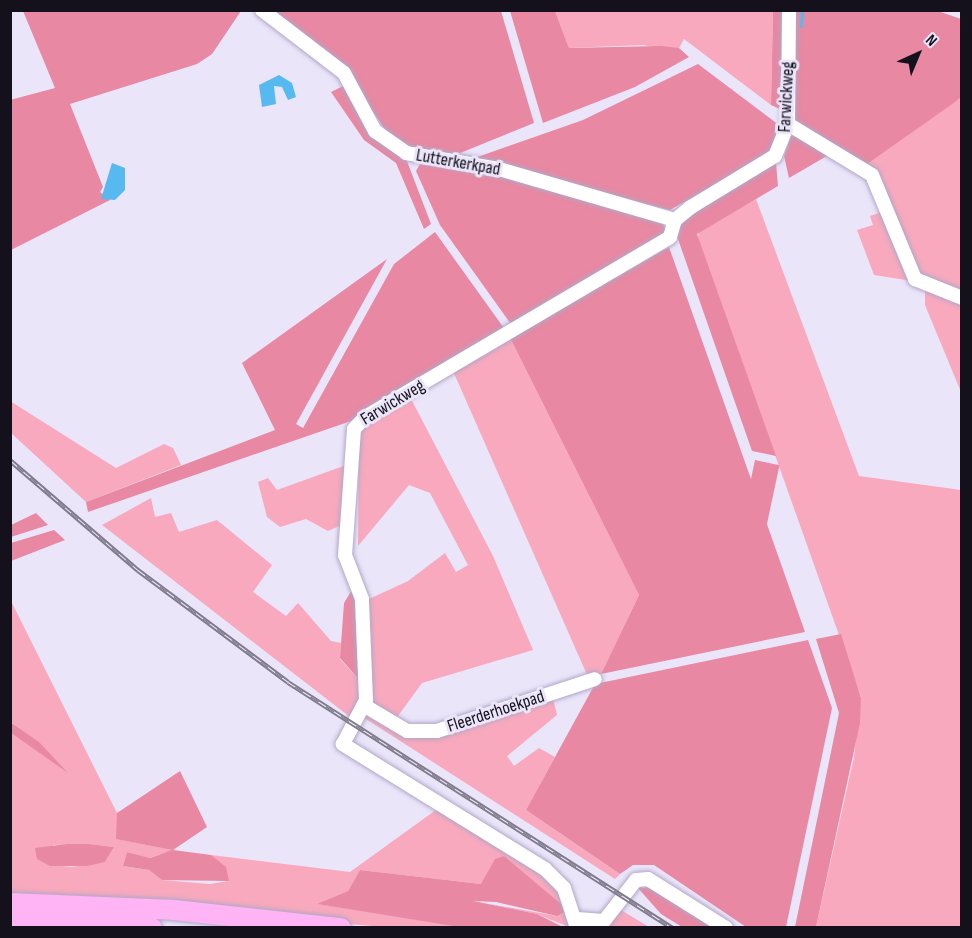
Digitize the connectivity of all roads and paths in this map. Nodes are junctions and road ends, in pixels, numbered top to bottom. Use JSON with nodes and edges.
{"nodes":[{"id":1,"x":262,"y":10,"type":"edge"},
{"id":2,"x":789,"y":10,"type":"edge"},
{"id":3,"x":788,"y":124,"type":"junction"},
{"id":4,"x":675,"y":220,"type":"junction"},
{"id":5,"x":962,"y":298,"type":"edge"},
{"id":6,"x":595,"y":679,"type":"dead end"},
{"id":7,"x":365,"y":706,"type":"junction"},
{"id":8,"x":10,"y":903,"type":"edge"},
{"id":9,"x":10,"y":922,"type":"edge"},
{"id":10,"x":577,"y":923,"type":"edge"},
{"id":11,"x":152,"y":927,"type":"edge"},
{"id":12,"x":342,"y":927,"type":"edge"},
{"id":13,"x":726,"y":927,"type":"edge"}],
"edges":[{"from":1,"to":4,"type":"street","name":"Lutterkerkpad"},
{"from":2,"to":3,"type":"street","name":"Farwickweg"},
{"from":3,"to":4,"type":"street","name":"Farwickweg"},
{"from":3,"to":5,"type":"street"},
{"from":4,"to":7,"type":"street","name":"Farwickweg"},
{"from":6,"to":7,"type":"street","name":"Fleerderhoekpad"},
{"from":7,"to":10,"type":"street"},
{"from":8,"to":12,"type":"highway"},
{"from":9,"to":11,"type":"highway"},
{"from":10,"to":13,"type":"street"}]}
